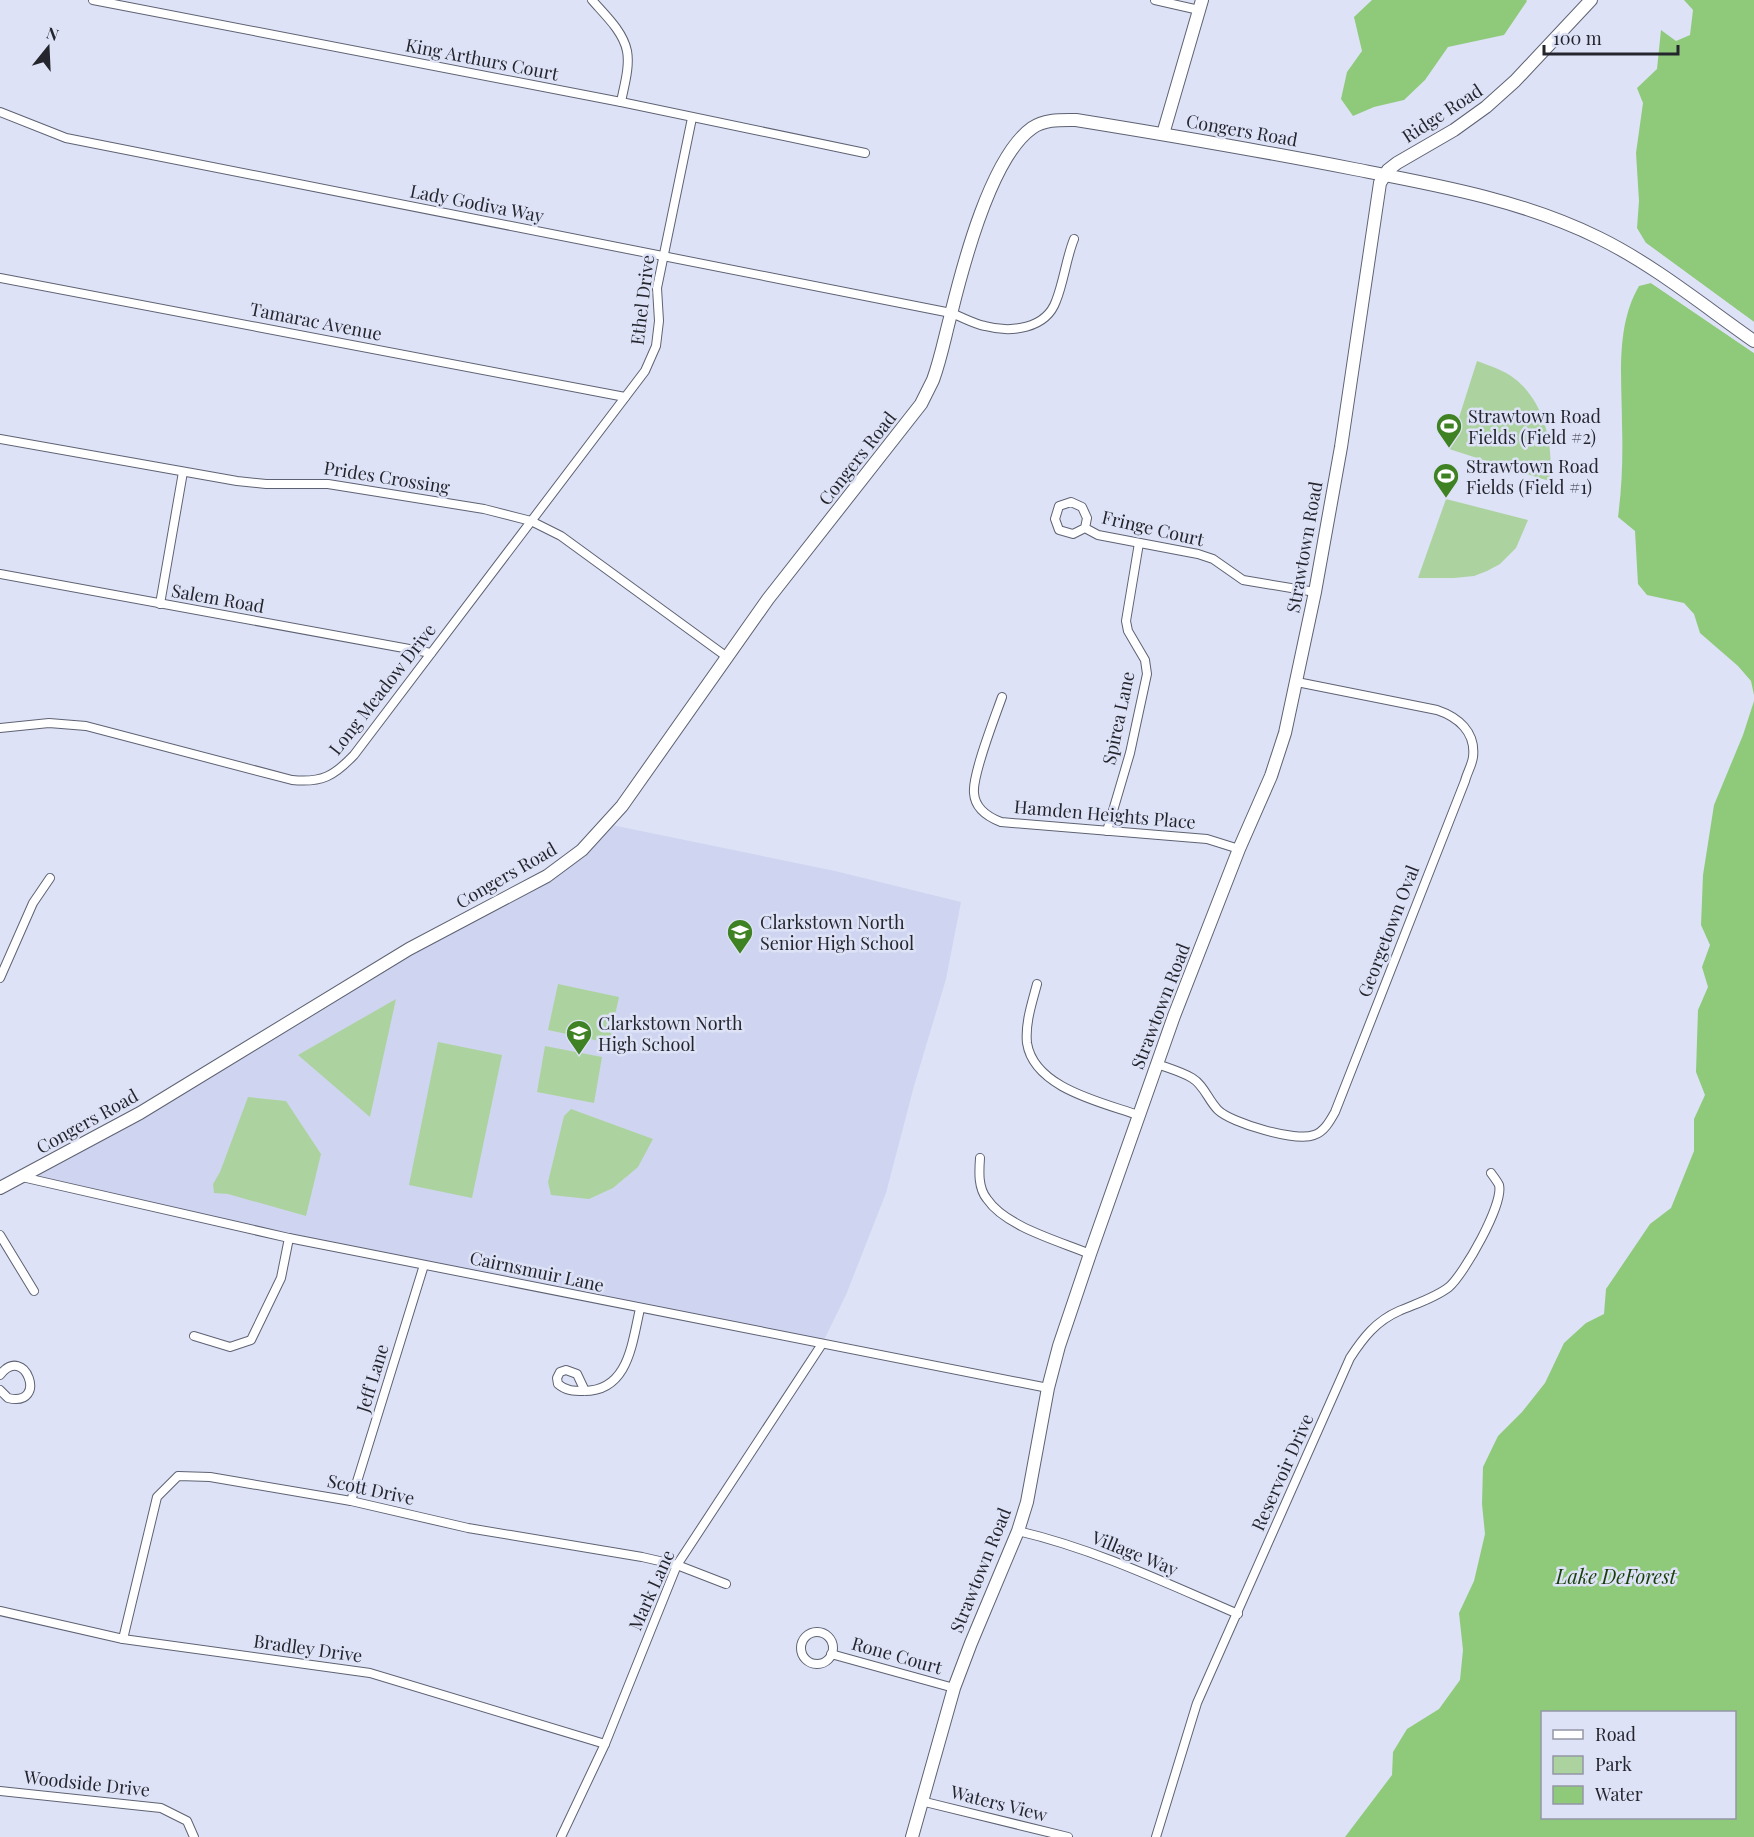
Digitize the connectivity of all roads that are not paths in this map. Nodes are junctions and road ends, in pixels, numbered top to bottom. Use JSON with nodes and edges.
{"nodes":[{"id":1,"x":93,"y":0,"type":"edge"},
{"id":2,"x":592,"y":0,"type":"edge"},
{"id":3,"x":1155,"y":0,"type":"edge"},
{"id":4,"x":1591,"y":0,"type":"edge"},
{"id":5,"x":1201,"y":5,"type":"edge"},
{"id":6,"x":621,"y":102,"type":"junction"},
{"id":7,"x":0,"y":112,"type":"edge"},
{"id":8,"x":692,"y":117,"type":"junction"},
{"id":9,"x":1163,"y":134,"type":"junction"},
{"id":10,"x":865,"y":153,"type":"dead end"},
{"id":11,"x":1384,"y":174,"type":"junction"},
{"id":12,"x":1074,"y":238,"type":"dead end"},
{"id":13,"x":663,"y":257,"type":"junction"},
{"id":14,"x":0,"y":278,"type":"edge"},
{"id":15,"x":951,"y":313,"type":"junction"},
{"id":16,"x":1754,"y":341,"type":"edge"},
{"id":17,"x":625,"y":397,"type":"junction"},
{"id":18,"x":0,"y":439,"type":"edge"},
{"id":19,"x":183,"y":472,"type":"junction"},
{"id":20,"x":531,"y":521,"type":"junction"},
{"id":21,"x":1085,"y":528,"type":"dead end"},
{"id":22,"x":1139,"y":543,"type":"junction"},
{"id":23,"x":0,"y":574,"type":"edge"},
{"id":24,"x":1315,"y":592,"type":"junction"},
{"id":25,"x":160,"y":604,"type":"junction"},
{"id":26,"x":431,"y":653,"type":"junction"},
{"id":27,"x":727,"y":657,"type":"junction"},
{"id":28,"x":1297,"y":682,"type":"junction"},
{"id":29,"x":1002,"y":697,"type":"dead end"},
{"id":30,"x":0,"y":728,"type":"edge"},
{"id":31,"x":1107,"y":831,"type":"junction"},
{"id":32,"x":1239,"y":849,"type":"junction"},
{"id":33,"x":50,"y":879,"type":"dead end"},
{"id":34,"x":0,"y":978,"type":"edge"},
{"id":35,"x":1037,"y":984,"type":"dead end"},
{"id":36,"x":1157,"y":1064,"type":"junction"},
{"id":37,"x":1138,"y":1115,"type":"junction"},
{"id":38,"x":981,"y":1158,"type":"dead end"},
{"id":39,"x":1491,"y":1173,"type":"dead end"},
{"id":40,"x":22,"y":1177,"type":"junction"},
{"id":41,"x":0,"y":1188,"type":"edge"},
{"id":42,"x":0,"y":1235,"type":"edge"},
{"id":43,"x":289,"y":1238,"type":"junction"},
{"id":44,"x":1090,"y":1254,"type":"junction"},
{"id":45,"x":424,"y":1265,"type":"junction"},
{"id":46,"x":34,"y":1291,"type":"dead end"},
{"id":47,"x":640,"y":1309,"type":"junction"},
{"id":48,"x":194,"y":1336,"type":"dead end"},
{"id":49,"x":822,"y":1344,"type":"junction"},
{"id":50,"x":0,"y":1375,"type":"edge"},
{"id":51,"x":1048,"y":1388,"type":"junction"},
{"id":52,"x":585,"y":1391,"type":"dead end"},
{"id":53,"x":2,"y":1393,"type":"edge"},
{"id":54,"x":0,"y":1404,"type":"edge"},
{"id":55,"x":351,"y":1501,"type":"junction"},
{"id":56,"x":1018,"y":1531,"type":"junction"},
{"id":57,"x":676,"y":1565,"type":"junction"},
{"id":58,"x":726,"y":1584,"type":"dead end"},
{"id":59,"x":0,"y":1611,"type":"edge"},
{"id":60,"x":1238,"y":1614,"type":"junction"},
{"id":61,"x":123,"y":1639,"type":"junction"},
{"id":62,"x":831,"y":1653,"type":"dead end"},
{"id":63,"x":954,"y":1688,"type":"junction"},
{"id":64,"x":605,"y":1744,"type":"junction"},
{"id":65,"x":0,"y":1791,"type":"edge"},
{"id":66,"x":921,"y":1801,"type":"junction"},
{"id":67,"x":194,"y":1837,"type":"edge"},
{"id":68,"x":561,"y":1837,"type":"edge"},
{"id":69,"x":912,"y":1837,"type":"edge"},
{"id":70,"x":1068,"y":1837,"type":"edge"},
{"id":71,"x":1155,"y":1837,"type":"edge"}],
"edges":[{"from":1,"to":6,"type":"street","name":"King Arthurs Court"},
{"from":2,"to":6,"type":"street"},
{"from":3,"to":5,"type":"street"},
{"from":4,"to":11,"type":"street","name":"Ridge Road"},
{"from":5,"to":9,"type":"street"},
{"from":6,"to":8,"type":"street","name":"King Arthurs Court"},
{"from":7,"to":13,"type":"street","name":"Lady Godiva Way"},
{"from":8,"to":10,"type":"street","name":"King Arthurs Court"},
{"from":8,"to":13,"type":"street","name":"Ethel Drive"},
{"from":9,"to":11,"type":"street","name":"Congers Road"},
{"from":9,"to":15,"type":"street","name":"Congers Road"},
{"from":11,"to":16,"type":"street","name":"Congers Road"},
{"from":11,"to":24,"type":"street","name":"Strawtown Road"},
{"from":12,"to":15,"type":"street","name":"Lady Godiva Way"},
{"from":13,"to":15,"type":"street","name":"Lady Godiva Way"},
{"from":13,"to":17,"type":"street","name":"Ethel Drive"},
{"from":14,"to":17,"type":"street","name":"Tamarac Avenue"},
{"from":15,"to":27,"type":"street","name":"Congers Road"},
{"from":17,"to":20,"type":"street","name":"Ethel Drive"},
{"from":18,"to":19,"type":"street","name":"Prides Crossing"},
{"from":19,"to":20,"type":"street","name":"Prides Crossing"},
{"from":19,"to":25,"type":"street"},
{"from":20,"to":26,"type":"street","name":"Long Meadow Drive"},
{"from":20,"to":27,"type":"street","name":"Prides Crossing"},
{"from":21,"to":22,"type":"street","name":"Fringe Court"},
{"from":22,"to":24,"type":"street","name":"Fringe Court"},
{"from":22,"to":31,"type":"street","name":"Spirea Lane"},
{"from":23,"to":25,"type":"street","name":"Salem Road"},
{"from":24,"to":28,"type":"street","name":"Strawtown Road"},
{"from":25,"to":26,"type":"street","name":"Salem Road"},
{"from":26,"to":30,"type":"street","name":"Long Meadow Drive"},
{"from":27,"to":40,"type":"street","name":"Congers Road"},
{"from":28,"to":32,"type":"street","name":"Strawtown Road"},
{"from":28,"to":36,"type":"street","name":"Georgetown Oval"},
{"from":29,"to":31,"type":"street","name":"Hamden Heights Place"},
{"from":31,"to":32,"type":"street","name":"Hamden Heights Place"},
{"from":32,"to":36,"type":"street","name":"Strawtown Road"},
{"from":33,"to":34,"type":"street"},
{"from":35,"to":37,"type":"street"},
{"from":36,"to":37,"type":"street","name":"Strawtown Road"},
{"from":37,"to":44,"type":"street","name":"Strawtown Road"},
{"from":38,"to":44,"type":"street"},
{"from":39,"to":60,"type":"street","name":"Reservoir Drive"},
{"from":40,"to":41,"type":"street","name":"Congers Road"},
{"from":40,"to":43,"type":"street","name":"Cairnsmuir Lane"},
{"from":42,"to":46,"type":"street"},
{"from":43,"to":45,"type":"street","name":"Cairnsmuir Lane"},
{"from":43,"to":48,"type":"street"},
{"from":44,"to":51,"type":"street","name":"Strawtown Road"},
{"from":45,"to":47,"type":"street","name":"Cairnsmuir Lane"},
{"from":45,"to":55,"type":"street","name":"Jeff Lane"},
{"from":47,"to":49,"type":"street","name":"Cairnsmuir Lane"},
{"from":47,"to":52,"type":"street"},
{"from":49,"to":51,"type":"street","name":"Cairnsmuir Lane"},
{"from":49,"to":57,"type":"street","name":"Mark Lane"},
{"from":50,"to":53,"type":"street"},
{"from":51,"to":56,"type":"street","name":"Strawtown Road"},
{"from":53,"to":54,"type":"street"},
{"from":55,"to":57,"type":"street","name":"Scott Drive"},
{"from":55,"to":61,"type":"street","name":"Scott Drive"},
{"from":56,"to":60,"type":"street","name":"Village Way"},
{"from":56,"to":63,"type":"street","name":"Strawtown Road"},
{"from":57,"to":58,"type":"street","name":"Scott Drive"},
{"from":57,"to":64,"type":"street","name":"Mark Lane"},
{"from":59,"to":61,"type":"street","name":"Bradley Drive"},
{"from":60,"to":71,"type":"street","name":"Reservoir Drive"},
{"from":61,"to":64,"type":"street","name":"Bradley Drive"},
{"from":62,"to":63,"type":"street","name":"Rone Court"},
{"from":63,"to":66,"type":"street","name":"Strawtown Road"},
{"from":64,"to":68,"type":"street","name":"Mark Lane"},
{"from":65,"to":67,"type":"street","name":"Woodside Drive"},
{"from":66,"to":69,"type":"street","name":"Strawtown Road"},
{"from":66,"to":70,"type":"street","name":"Waters View"}]}
